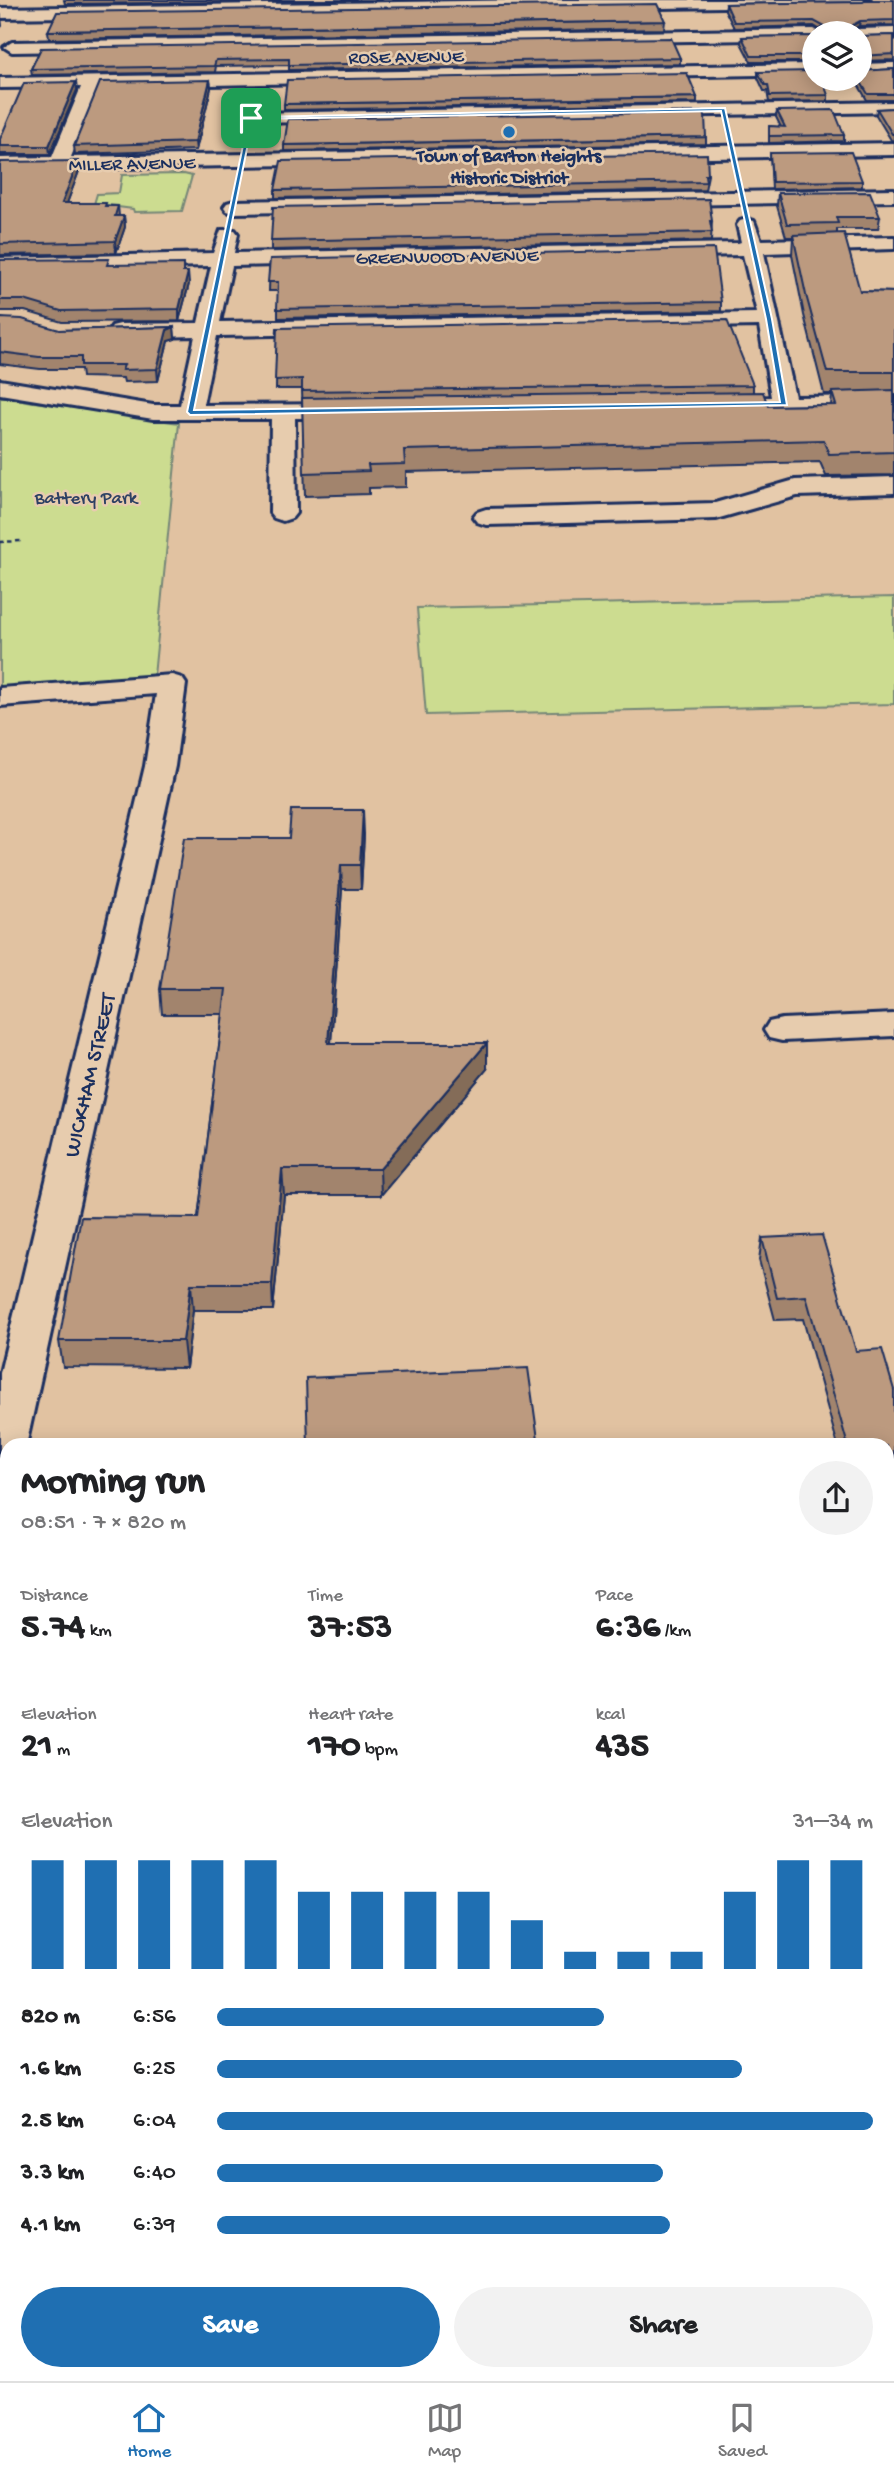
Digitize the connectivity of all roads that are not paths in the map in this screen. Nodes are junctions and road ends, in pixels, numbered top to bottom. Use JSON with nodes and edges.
{"nodes":[{"id":1,"x":862,"y":0,"type":"edge"},
{"id":2,"x":702,"y":1,"type":"edge"},
{"id":3,"x":415,"y":3,"type":"edge"},
{"id":4,"x":126,"y":5,"type":"edge"},
{"id":5,"x":169,"y":5,"type":"edge"},
{"id":6,"x":210,"y":5,"type":"edge"},
{"id":7,"x":273,"y":8,"type":"junction"},
{"id":8,"x":0,"y":13,"type":"edge"},
{"id":9,"x":28,"y":13,"type":"junction"},
{"id":10,"x":894,"y":33,"type":"edge"},
{"id":11,"x":802,"y":34,"type":"edge"},
{"id":12,"x":872,"y":34,"type":"edge"},
{"id":13,"x":709,"y":36,"type":"junction"},
{"id":14,"x":267,"y":42,"type":"junction"},
{"id":15,"x":7,"y":51,"type":"edge"},
{"id":16,"x":894,"y":68,"type":"edge"},
{"id":17,"x":802,"y":69,"type":"edge"},
{"id":18,"x":872,"y":69,"type":"edge"},
{"id":19,"x":715,"y":71,"type":"junction"},
{"id":20,"x":0,"y":72,"type":"edge"},
{"id":21,"x":260,"y":78,"type":"junction"},
{"id":22,"x":92,"y":82,"type":"junction"},
{"id":23,"x":0,"y":83,"type":"edge"},
{"id":24,"x":528,"y":93,"type":"junction"},
{"id":25,"x":894,"y":107,"type":"edge"},
{"id":26,"x":723,"y":109,"type":"junction"},
{"id":27,"x":251,"y":118,"type":"junction"},
{"id":28,"x":894,"y":149,"type":"edge"},
{"id":29,"x":733,"y":152,"type":"junction"},
{"id":30,"x":526,"y":155,"type":"junction"},
{"id":31,"x":243,"y":160,"type":"junction"},
{"id":32,"x":59,"y":163,"type":"junction"},
{"id":33,"x":0,"y":164,"type":"edge"},
{"id":34,"x":894,"y":195,"type":"edge"},
{"id":35,"x":741,"y":198,"type":"junction"},
{"id":36,"x":234,"y":207,"type":"junction"},
{"id":37,"x":893,"y":245,"type":"edge"},
{"id":38,"x":751,"y":248,"type":"junction"},
{"id":39,"x":223,"y":259,"type":"junction"},
{"id":40,"x":0,"y":264,"type":"edge"},
{"id":41,"x":769,"y":319,"type":"junction"},
{"id":42,"x":208,"y":330,"type":"junction"},
{"id":43,"x":101,"y":331,"type":"edge"},
{"id":44,"x":0,"y":387,"type":"edge"},
{"id":45,"x":894,"y":402,"type":"edge"},
{"id":46,"x":784,"y":404,"type":"junction"},
{"id":47,"x":687,"y":405,"type":"edge"},
{"id":48,"x":380,"y":410,"type":"edge"},
{"id":49,"x":190,"y":412,"type":"junction"},
{"id":50,"x":283,"y":412,"type":"junction"},
{"id":51,"x":894,"y":485,"type":"edge"},
{"id":52,"x":283,"y":513,"type":"dead end"},
{"id":53,"x":486,"y":517,"type":"dead end"},
{"id":54,"x":0,"y":697,"type":"edge"},
{"id":55,"x":894,"y":1025,"type":"edge"},
{"id":56,"x":782,"y":1030,"type":"dead end"},
{"id":57,"x":6,"y":1438,"type":"edge"}],
"edges":[{"from":1,"to":2,"type":"street"},
{"from":2,"to":3,"type":"street"},
{"from":2,"to":13,"type":"street"},
{"from":3,"to":7,"type":"street"},
{"from":4,"to":5,"type":"street"},
{"from":4,"to":9,"type":"street"},
{"from":5,"to":6,"type":"street"},
{"from":6,"to":7,"type":"street"},
{"from":7,"to":14,"type":"street"},
{"from":8,"to":9,"type":"street"},
{"from":9,"to":15,"type":"street"},
{"from":10,"to":12,"type":"street"},
{"from":11,"to":13,"type":"street"},
{"from":13,"to":14,"type":"street"},
{"from":13,"to":19,"type":"street"},
{"from":14,"to":15,"type":"street"},
{"from":14,"to":21,"type":"street"},
{"from":15,"to":20,"type":"street"},
{"from":16,"to":18,"type":"street"},
{"from":17,"to":19,"type":"street","name":"ROSE AVENUE"},
{"from":19,"to":24,"type":"street","name":"ROSE AVENUE"},
{"from":19,"to":26,"type":"street"},
{"from":21,"to":22,"type":"street","name":"ROSE AVENUE"},
{"from":21,"to":24,"type":"street","name":"ROSE AVENUE"},
{"from":21,"to":27,"type":"street"},
{"from":22,"to":23,"type":"street","name":"ROSE AVENUE"},
{"from":22,"to":32,"type":"street"},
{"from":24,"to":26,"type":"street"},
{"from":24,"to":27,"type":"street"},
{"from":24,"to":30,"type":"street"},
{"from":25,"to":26,"type":"street"},
{"from":26,"to":29,"type":"street"},
{"from":27,"to":31,"type":"street"},
{"from":28,"to":29,"type":"street","name":"MILLER AVENUE"},
{"from":29,"to":30,"type":"street","name":"MILLER AVENUE"},
{"from":29,"to":35,"type":"street"},
{"from":30,"to":31,"type":"street","name":"MILLER AVENUE"},
{"from":31,"to":32,"type":"street","name":"MILLER AVENUE"},
{"from":31,"to":36,"type":"street"},
{"from":32,"to":33,"type":"street","name":"MILLER AVENUE"},
{"from":34,"to":35,"type":"street"},
{"from":35,"to":36,"type":"street"},
{"from":35,"to":38,"type":"street"},
{"from":36,"to":39,"type":"street"},
{"from":37,"to":38,"type":"street","name":"GREENWOOD AVENUE"},
{"from":38,"to":39,"type":"street","name":"GREENWOOD AVENUE"},
{"from":38,"to":41,"type":"street"},
{"from":39,"to":40,"type":"street","name":"GREENWOOD AVENUE"},
{"from":39,"to":42,"type":"street"},
{"from":41,"to":42,"type":"street"},
{"from":41,"to":46,"type":"street"},
{"from":42,"to":43,"type":"street"},
{"from":42,"to":49,"type":"street"},
{"from":44,"to":49,"type":"street"},
{"from":45,"to":46,"type":"street"},
{"from":46,"to":47,"type":"street"},
{"from":48,"to":50,"type":"street"},
{"from":49,"to":50,"type":"street"},
{"from":50,"to":52,"type":"street"},
{"from":51,"to":53,"type":"street"},
{"from":54,"to":57,"type":"street","name":"WICKHAM STREET"},
{"from":55,"to":56,"type":"street"}]}
